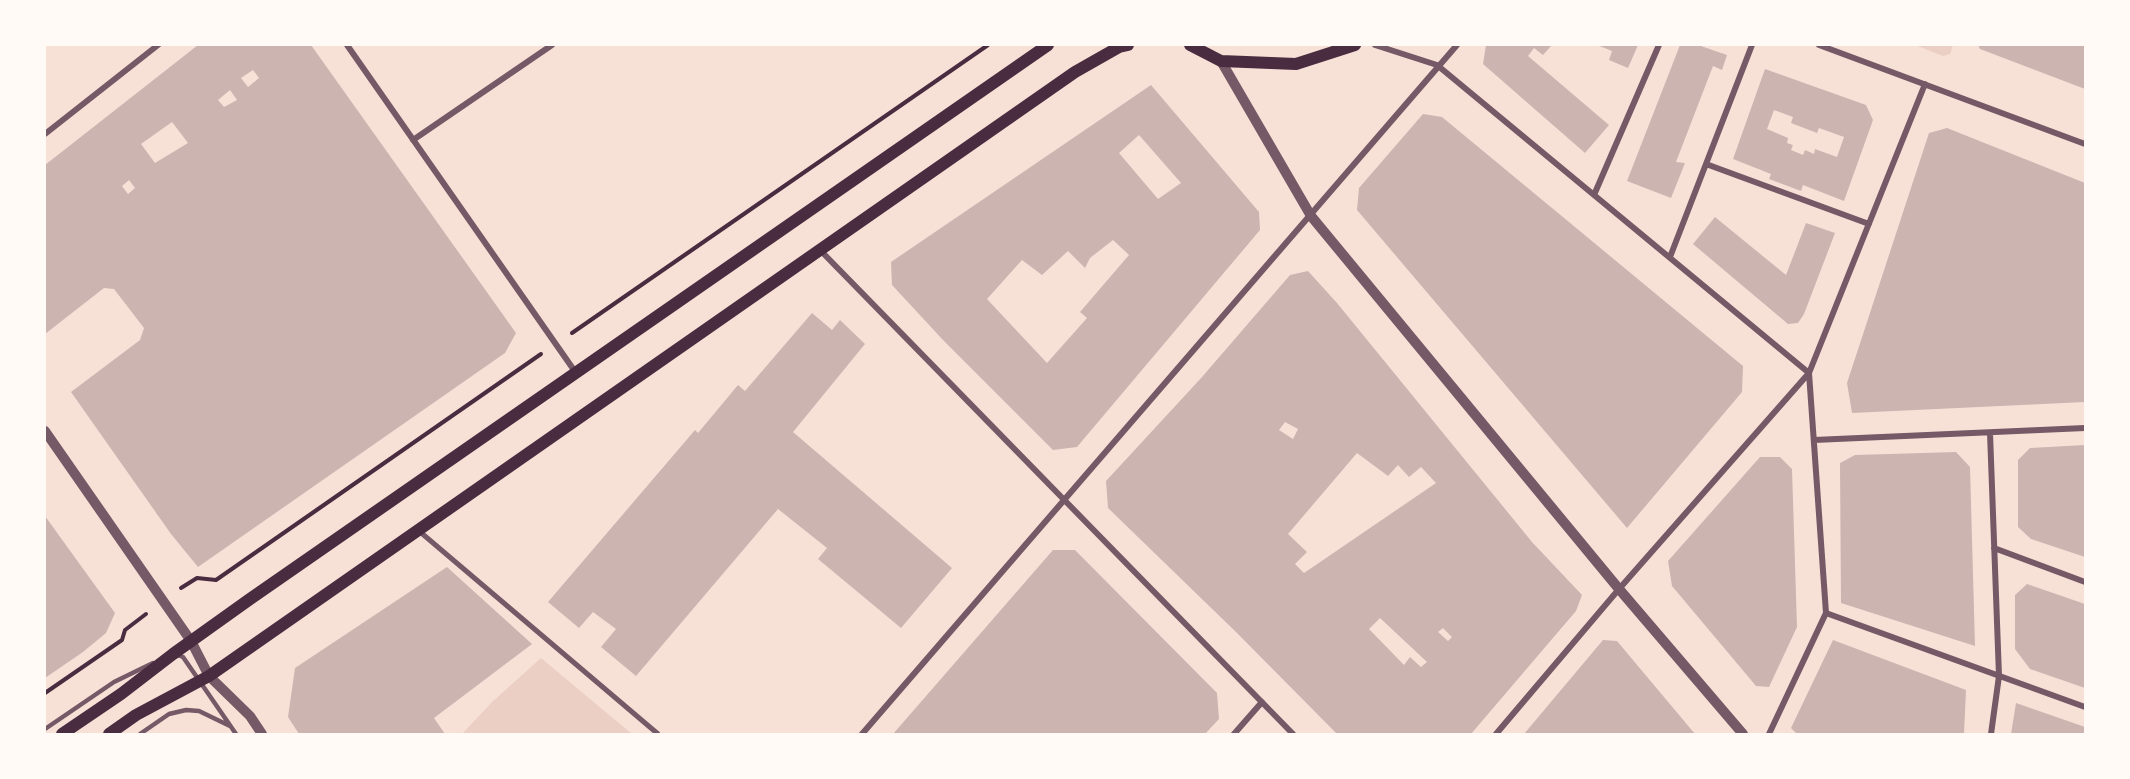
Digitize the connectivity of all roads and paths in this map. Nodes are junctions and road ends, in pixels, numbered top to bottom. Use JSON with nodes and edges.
{"nodes":[{"id":1,"x":158,"y":45,"type":"edge"},
{"id":2,"x":347,"y":45,"type":"edge"},
{"id":3,"x":552,"y":45,"type":"edge"},
{"id":4,"x":988,"y":45,"type":"edge"},
{"id":5,"x":1048,"y":45,"type":"edge"},
{"id":6,"x":1128,"y":45,"type":"edge"},
{"id":7,"x":1190,"y":45,"type":"edge"},
{"id":8,"x":1355,"y":45,"type":"edge"},
{"id":9,"x":1375,"y":45,"type":"edge"},
{"id":10,"x":1457,"y":45,"type":"edge"},
{"id":11,"x":1659,"y":45,"type":"edge"},
{"id":12,"x":1752,"y":45,"type":"edge"},
{"id":13,"x":1819,"y":45,"type":"edge"},
{"id":14,"x":1221,"y":61,"type":"junction"},
{"id":15,"x":1437,"y":65,"type":"junction"},
{"id":16,"x":1925,"y":84,"type":"junction"},
{"id":17,"x":45,"y":134,"type":"edge"},
{"id":18,"x":413,"y":140,"type":"junction"},
{"id":19,"x":2085,"y":144,"type":"edge"},
{"id":20,"x":1706,"y":164,"type":"junction"},
{"id":21,"x":1594,"y":195,"type":"junction"},
{"id":22,"x":1311,"y":216,"type":"junction"},
{"id":23,"x":1869,"y":224,"type":"junction"},
{"id":24,"x":819,"y":250,"type":"junction"},
{"id":25,"x":1670,"y":257,"type":"junction"},
{"id":26,"x":556,"y":344,"type":"junction"},
{"id":27,"x":576,"y":373,"type":"junction"},
{"id":28,"x":1809,"y":373,"type":"junction"},
{"id":29,"x":2085,"y":428,"type":"edge"},
{"id":30,"x":45,"y":431,"type":"edge"},
{"id":31,"x":1990,"y":433,"type":"junction"},
{"id":32,"x":1814,"y":440,"type":"junction"},
{"id":33,"x":1065,"y":500,"type":"junction"},
{"id":34,"x":418,"y":530,"type":"junction"},
{"id":35,"x":1994,"y":548,"type":"junction"},
{"id":36,"x":2085,"y":582,"type":"edge"},
{"id":37,"x":1620,"y":589,"type":"junction"},
{"id":38,"x":163,"y":601,"type":"junction"},
{"id":39,"x":1826,"y":613,"type":"junction"},
{"id":40,"x":191,"y":641,"type":"junction"},
{"id":41,"x":173,"y":654,"type":"junction"},
{"id":42,"x":1999,"y":676,"type":"junction"},
{"id":43,"x":204,"y":679,"type":"junction"},
{"id":44,"x":45,"y":693,"type":"edge"},
{"id":45,"x":1262,"y":702,"type":"junction"},
{"id":46,"x":2085,"y":707,"type":"edge"},
{"id":47,"x":232,"y":728,"type":"junction"},
{"id":48,"x":45,"y":729,"type":"edge"},
{"id":49,"x":62,"y":734,"type":"edge"},
{"id":50,"x":109,"y":734,"type":"edge"},
{"id":51,"x":140,"y":734,"type":"edge"},
{"id":52,"x":236,"y":734,"type":"edge"},
{"id":53,"x":262,"y":734,"type":"edge"},
{"id":54,"x":658,"y":734,"type":"edge"},
{"id":55,"x":862,"y":734,"type":"edge"},
{"id":56,"x":1234,"y":734,"type":"edge"},
{"id":57,"x":1293,"y":734,"type":"edge"},
{"id":58,"x":1496,"y":734,"type":"edge"},
{"id":59,"x":1743,"y":734,"type":"edge"},
{"id":60,"x":1769,"y":734,"type":"edge"},
{"id":61,"x":1991,"y":734,"type":"edge"}],
"edges":[{"from":1,"to":17,"type":"street"},
{"from":2,"to":18,"type":"street"},
{"from":3,"to":18,"type":"street"},
{"from":4,"to":26,"type":"path"},
{"from":5,"to":27,"type":"main road"},
{"from":6,"to":24,"type":"main road"},
{"from":7,"to":14,"type":"main road"},
{"from":8,"to":14,"type":"main road"},
{"from":9,"to":15,"type":"street"},
{"from":10,"to":15,"type":"street"},
{"from":11,"to":21,"type":"street"},
{"from":12,"to":20,"type":"street"},
{"from":13,"to":16,"type":"street"},
{"from":14,"to":22,"type":"street"},
{"from":15,"to":21,"type":"street"},
{"from":15,"to":22,"type":"street"},
{"from":16,"to":19,"type":"street"},
{"from":16,"to":23,"type":"street"},
{"from":18,"to":26,"type":"street"},
{"from":20,"to":23,"type":"street"},
{"from":20,"to":25,"type":"street"},
{"from":21,"to":25,"type":"street"},
{"from":22,"to":33,"type":"street"},
{"from":22,"to":37,"type":"street"},
{"from":23,"to":28,"type":"street"},
{"from":24,"to":33,"type":"street"},
{"from":24,"to":34,"type":"main road"},
{"from":25,"to":28,"type":"street"},
{"from":26,"to":27,"type":"street"},
{"from":26,"to":38,"type":"path"},
{"from":27,"to":40,"type":"main road"},
{"from":28,"to":32,"type":"street"},
{"from":28,"to":37,"type":"street"},
{"from":29,"to":31,"type":"street"},
{"from":30,"to":38,"type":"street"},
{"from":31,"to":32,"type":"street"},
{"from":31,"to":35,"type":"street"},
{"from":32,"to":39,"type":"street"},
{"from":33,"to":45,"type":"street"},
{"from":33,"to":55,"type":"street"},
{"from":34,"to":43,"type":"main road"},
{"from":34,"to":54,"type":"street"},
{"from":35,"to":36,"type":"street"},
{"from":35,"to":42,"type":"street"},
{"from":37,"to":58,"type":"street"},
{"from":37,"to":59,"type":"street"},
{"from":38,"to":40,"type":"street"},
{"from":38,"to":44,"type":"path"},
{"from":39,"to":42,"type":"street"},
{"from":39,"to":60,"type":"street"},
{"from":40,"to":41,"type":"main road"},
{"from":40,"to":43,"type":"street"},
{"from":41,"to":43,"type":"lane"},
{"from":41,"to":48,"type":"lane"},
{"from":41,"to":49,"type":"main road"},
{"from":42,"to":46,"type":"street"},
{"from":42,"to":61,"type":"street"},
{"from":43,"to":47,"type":"lane"},
{"from":43,"to":50,"type":"main road"},
{"from":43,"to":53,"type":"street"},
{"from":45,"to":56,"type":"street"},
{"from":45,"to":57,"type":"street"},
{"from":47,"to":51,"type":"lane"},
{"from":47,"to":52,"type":"lane"}]}
